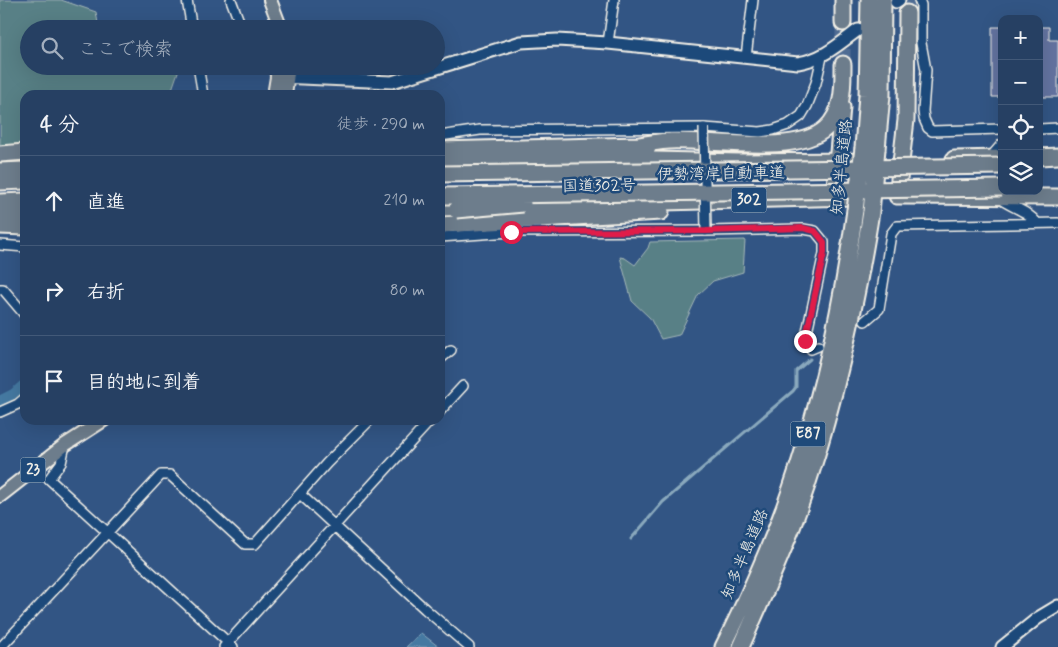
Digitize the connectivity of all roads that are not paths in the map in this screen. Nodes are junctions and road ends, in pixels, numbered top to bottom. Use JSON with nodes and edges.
{"nodes":[{"id":1,"x":187,"y":0,"type":"edge"},
{"id":2,"x":231,"y":0,"type":"edge"},
{"id":3,"x":614,"y":0,"type":"edge"},
{"id":4,"x":752,"y":0,"type":"edge"},
{"id":5,"x":844,"y":0,"type":"edge"},
{"id":6,"x":869,"y":0,"type":"edge"},
{"id":7,"x":919,"y":0,"type":"edge"},
{"id":8,"x":893,"y":1,"type":"tunnel mouth"},
{"id":9,"x":271,"y":3,"type":"edge"},
{"id":10,"x":908,"y":13,"type":"tunnel mouth"},
{"id":11,"x":190,"y":20,"type":"edge"},
{"id":12,"x":239,"y":20,"type":"edge"},
{"id":13,"x":271,"y":20,"type":"edge"},
{"id":14,"x":278,"y":20,"type":"edge"},
{"id":15,"x":843,"y":23,"type":"tunnel mouth"},
{"id":16,"x":858,"y":30,"type":"dead end"},
{"id":17,"x":608,"y":44,"type":"junction"},
{"id":18,"x":746,"y":57,"type":"junction"},
{"id":19,"x":822,"y":57,"type":"junction"},
{"id":20,"x":842,"y":64,"type":"tunnel mouth"},
{"id":21,"x":445,"y":66,"type":"edge"},
{"id":22,"x":200,"y":75,"type":"edge"},
{"id":23,"x":281,"y":75,"type":"edge"},
{"id":24,"x":282,"y":75,"type":"edge"},
{"id":25,"x":315,"y":75,"type":"edge"},
{"id":26,"x":415,"y":75,"type":"edge"},
{"id":27,"x":202,"y":90,"type":"edge"},
{"id":28,"x":276,"y":90,"type":"edge"},
{"id":29,"x":284,"y":90,"type":"edge"},
{"id":30,"x":843,"y":94,"type":"junction"},
{"id":31,"x":704,"y":128,"type":"junction"},
{"id":32,"x":1058,"y":128,"type":"edge"},
{"id":33,"x":998,"y":129,"type":"edge"},
{"id":34,"x":1043,"y":129,"type":"edge"},
{"id":35,"x":445,"y":135,"type":"edge"},
{"id":36,"x":639,"y":145,"type":"junction"},
{"id":37,"x":870,"y":149,"type":"junction"},
{"id":38,"x":445,"y":150,"type":"edge"},
{"id":39,"x":20,"y":152,"type":"edge"},
{"id":40,"x":0,"y":154,"type":"edge"},
{"id":41,"x":1058,"y":156,"type":"edge"},
{"id":42,"x":1043,"y":157,"type":"edge"},
{"id":43,"x":0,"y":160,"type":"edge"},
{"id":44,"x":20,"y":160,"type":"edge"},
{"id":45,"x":689,"y":160,"type":"junction"},
{"id":46,"x":901,"y":160,"type":"junction"},
{"id":47,"x":837,"y":161,"type":"junction"},
{"id":48,"x":998,"y":161,"type":"edge"},
{"id":49,"x":445,"y":165,"type":"edge"},
{"id":50,"x":445,"y":165,"type":"edge"},
{"id":51,"x":1058,"y":165,"type":"edge"},
{"id":52,"x":1043,"y":166,"type":"edge"},
{"id":53,"x":20,"y":170,"type":"edge"},
{"id":54,"x":0,"y":171,"type":"edge"},
{"id":55,"x":580,"y":172,"type":"junction"},
{"id":56,"x":445,"y":174,"type":"edge"},
{"id":57,"x":20,"y":181,"type":"edge"},
{"id":58,"x":0,"y":182,"type":"edge"},
{"id":59,"x":1043,"y":187,"type":"edge"},
{"id":60,"x":1058,"y":187,"type":"edge"},
{"id":61,"x":682,"y":192,"type":"junction"},
{"id":62,"x":998,"y":193,"type":"edge"},
{"id":63,"x":998,"y":193,"type":"edge"},
{"id":64,"x":1001,"y":195,"type":"edge"},
{"id":65,"x":1029,"y":195,"type":"edge"},
{"id":66,"x":445,"y":196,"type":"edge"},
{"id":67,"x":897,"y":196,"type":"junction"},
{"id":68,"x":1058,"y":197,"type":"edge"},
{"id":69,"x":834,"y":198,"type":"junction"},
{"id":70,"x":772,"y":200,"type":"junction"},
{"id":71,"x":20,"y":201,"type":"edge"},
{"id":72,"x":0,"y":202,"type":"edge"},
{"id":73,"x":445,"y":209,"type":"edge"},
{"id":74,"x":445,"y":209,"type":"edge"},
{"id":75,"x":0,"y":213,"type":"edge"},
{"id":76,"x":20,"y":213,"type":"edge"},
{"id":77,"x":20,"y":223,"type":"edge"},
{"id":78,"x":1037,"y":223,"type":"junction"},
{"id":79,"x":1058,"y":223,"type":"edge"},
{"id":80,"x":0,"y":225,"type":"edge"},
{"id":81,"x":445,"y":225,"type":"edge"},
{"id":82,"x":20,"y":227,"type":"edge"},
{"id":83,"x":706,"y":231,"type":"junction"},
{"id":84,"x":445,"y":237,"type":"edge"},
{"id":85,"x":0,"y":245,"type":"edge"},
{"id":86,"x":20,"y":247,"type":"edge"},
{"id":87,"x":0,"y":289,"type":"edge"},
{"id":88,"x":20,"y":309,"type":"edge"},
{"id":89,"x":865,"y":321,"type":"dead end"},
{"id":90,"x":818,"y":346,"type":"dead end"},
{"id":91,"x":451,"y":350,"type":"dead end"},
{"id":92,"x":445,"y":355,"type":"edge"},
{"id":93,"x":463,"y":386,"type":"dead end"},
{"id":94,"x":20,"y":402,"type":"edge"},
{"id":95,"x":445,"y":406,"type":"edge"},
{"id":96,"x":0,"y":412,"type":"edge"},
{"id":97,"x":83,"y":425,"type":"edge"},
{"id":98,"x":96,"y":425,"type":"edge"},
{"id":99,"x":365,"y":425,"type":"edge"},
{"id":100,"x":426,"y":425,"type":"edge"},
{"id":101,"x":66,"y":444,"type":"junction"},
{"id":102,"x":300,"y":494,"type":"junction"},
{"id":103,"x":0,"y":496,"type":"edge"},
{"id":104,"x":334,"y":526,"type":"junction"},
{"id":105,"x":108,"y":532,"type":"junction"},
{"id":106,"x":1058,"y":606,"type":"edge"},
{"id":107,"x":228,"y":646,"type":"edge"},
{"id":108,"x":1,"y":647,"type":"edge"},
{"id":109,"x":469,"y":647,"type":"edge"},
{"id":110,"x":723,"y":647,"type":"edge"},
{"id":111,"x":741,"y":647,"type":"edge"},
{"id":112,"x":1002,"y":647,"type":"edge"}],
"edges":[{"from":1,"to":11,"type":"street"},
{"from":2,"to":12,"type":"street"},
{"from":3,"to":17,"type":"street"},
{"from":4,"to":18,"type":"street"},
{"from":5,"to":15,"type":"highway"},
{"from":6,"to":37,"type":"highway","name":"知多半島道路","number":"E87"},
{"from":7,"to":33,"type":"street"},
{"from":8,"to":37,"type":"highway","name":"知多半島道路","number":"E87"},
{"from":9,"to":13,"type":"main road"},
{"from":9,"to":14,"type":"main road"},
{"from":10,"to":46,"type":"highway"},
{"from":16,"to":19,"type":"street"},
{"from":17,"to":18,"type":"street"},
{"from":17,"to":21,"type":"street"},
{"from":18,"to":19,"type":"street"},
{"from":19,"to":31,"type":"street"},
{"from":20,"to":30,"type":"highway"},
{"from":22,"to":27,"type":"street"},
{"from":23,"to":28,"type":"main road"},
{"from":24,"to":29,"type":"main road"},
{"from":25,"to":26,"type":"street"},
{"from":30,"to":36,"type":"highway"},
{"from":30,"to":47,"type":"highway"},
{"from":31,"to":35,"type":"street"},
{"from":31,"to":83,"type":"street","bridge":true},
{"from":32,"to":34,"type":"street"},
{"from":36,"to":38,"type":"highway"},
{"from":36,"to":45,"type":"highway"},
{"from":37,"to":110,"type":"highway","name":"知多半島道路","number":"E87","bridge":true},
{"from":37,"to":111,"type":"highway","name":"知多半島道路","number":"E87","bridge":true},
{"from":39,"to":40,"type":"highway"},
{"from":41,"to":42,"type":"highway"},
{"from":43,"to":44,"type":"highway"},
{"from":45,"to":47,"type":"highway","name":"国道302号"},
{"from":45,"to":49,"type":"highway","name":"国道302号"},
{"from":46,"to":47,"type":"highway","name":"国道302号"},
{"from":46,"to":48,"type":"highway","name":"国道302号"},
{"from":46,"to":67,"type":"highway"},
{"from":47,"to":69,"type":"highway"},
{"from":48,"to":55,"type":"highway","name":"伊勢湾岸自動車道","bridge":true},
{"from":50,"to":55,"type":"highway","bridge":true},
{"from":51,"to":52,"type":"highway"},
{"from":53,"to":54,"type":"highway"},
{"from":55,"to":56,"type":"highway","name":"伊勢湾岸自動車道","bridge":true},
{"from":57,"to":58,"type":"highway"},
{"from":59,"to":60,"type":"highway"},
{"from":61,"to":63,"type":"highway","name":"伊勢湾岸自動車道","bridge":true},
{"from":61,"to":66,"type":"highway","name":"伊勢湾岸自動車道","bridge":true},
{"from":61,"to":73,"type":"highway","bridge":true},
{"from":62,"to":67,"type":"highway","name":"国道302号","number":"302"},
{"from":64,"to":78,"type":"street"},
{"from":65,"to":68,"type":"highway","name":"国道302号","number":"302"},
{"from":67,"to":69,"type":"highway","name":"国道302号","number":"302"},
{"from":69,"to":70,"type":"highway","name":"国道302号","number":"302"},
{"from":70,"to":74,"type":"highway","name":"国道302号","number":"302"},
{"from":70,"to":81,"type":"highway"},
{"from":71,"to":72,"type":"highway"},
{"from":75,"to":76,"type":"highway"},
{"from":77,"to":80,"type":"highway"},
{"from":78,"to":79,"type":"street"},
{"from":78,"to":89,"type":"street"},
{"from":80,"to":82,"type":"highway"},
{"from":83,"to":84,"type":"street"},
{"from":83,"to":90,"type":"street"},
{"from":85,"to":86,"type":"street"},
{"from":87,"to":88,"type":"street"},
{"from":91,"to":92,"type":"street"},
{"from":93,"to":95,"type":"street"},
{"from":94,"to":96,"type":"street"},
{"from":97,"to":101,"type":"main road","number":"23"},
{"from":98,"to":101,"type":"main road","number":"23"},
{"from":99,"to":102,"type":"street"},
{"from":100,"to":104,"type":"street"},
{"from":101,"to":103,"type":"main road","number":"23"},
{"from":101,"to":105,"type":"street"},
{"from":102,"to":104,"type":"street"},
{"from":102,"to":105,"type":"street"},
{"from":104,"to":107,"type":"street"},
{"from":104,"to":109,"type":"street"},
{"from":105,"to":107,"type":"street"},
{"from":105,"to":108,"type":"street"},
{"from":106,"to":112,"type":"street"}]}
